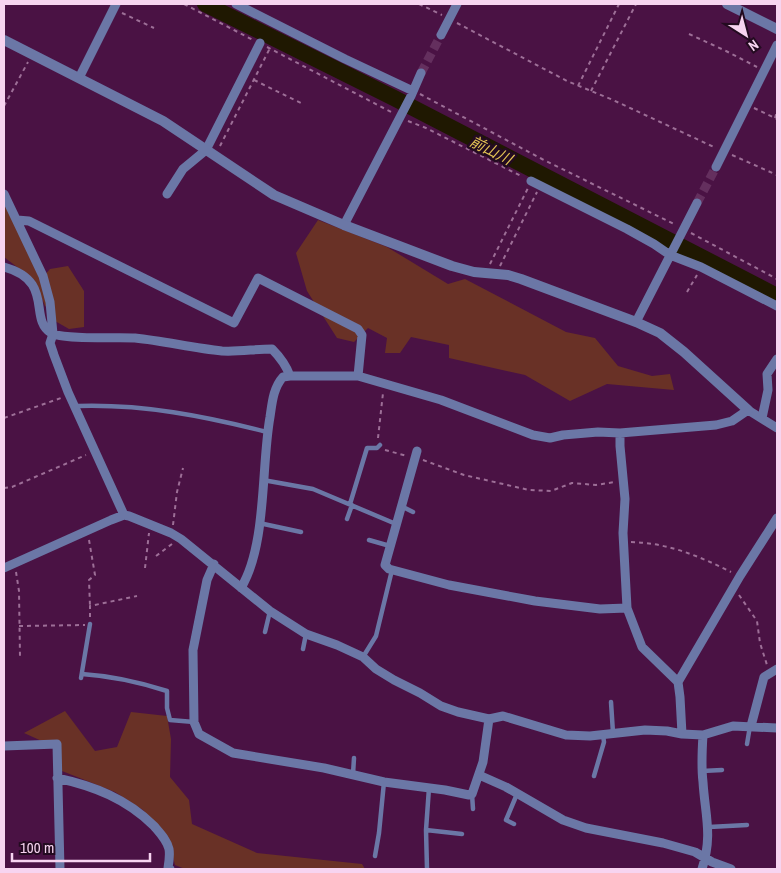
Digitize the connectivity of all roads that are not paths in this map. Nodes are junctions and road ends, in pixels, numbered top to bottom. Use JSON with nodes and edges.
{"nodes":[{"id":1,"x":236,"y":4,"type":"edge"},
{"id":2,"x":457,"y":4,"type":"edge"},
{"id":3,"x":727,"y":4,"type":"edge"},
{"id":4,"x":115,"y":6,"type":"edge"},
{"id":5,"x":777,"y":29,"type":"edge"},
{"id":6,"x":441,"y":35,"type":"tunnel mouth"},
{"id":7,"x":4,"y":40,"type":"edge"},
{"id":8,"x":260,"y":43,"type":"road end"},
{"id":9,"x":777,"y":45,"type":"edge"},
{"id":10,"x":421,"y":72,"type":"tunnel mouth"},
{"id":11,"x":79,"y":78,"type":"junction"},
{"id":12,"x":412,"y":93,"type":"junction"},
{"id":13,"x":210,"y":153,"type":"junction"},
{"id":14,"x":716,"y":167,"type":"tunnel mouth"},
{"id":15,"x":536,"y":183,"type":"road end"},
{"id":16,"x":4,"y":194,"type":"edge"},
{"id":17,"x":167,"y":194,"type":"dead end"},
{"id":18,"x":697,"y":203,"type":"tunnel mouth"},
{"id":19,"x":18,"y":220,"type":"junction"},
{"id":20,"x":344,"y":225,"type":"junction"},
{"id":21,"x":672,"y":252,"type":"junction"},
{"id":22,"x":4,"y":267,"type":"edge"},
{"id":23,"x":777,"y":306,"type":"edge"},
{"id":24,"x":636,"y":322,"type":"junction"},
{"id":25,"x":53,"y":334,"type":"junction"},
{"id":26,"x":777,"y":359,"type":"edge"},
{"id":27,"x":290,"y":376,"type":"junction"},
{"id":28,"x":358,"y":376,"type":"junction"},
{"id":29,"x":76,"y":407,"type":"junction"},
{"id":30,"x":748,"y":410,"type":"junction"},
{"id":31,"x":762,"y":418,"type":"junction"},
{"id":32,"x":777,"y":428,"type":"edge"},
{"id":33,"x":267,"y":432,"type":"junction"},
{"id":34,"x":620,"y":433,"type":"junction"},
{"id":35,"x":380,"y":445,"type":"road end"},
{"id":36,"x":416,"y":454,"type":"road end"},
{"id":37,"x":263,"y":480,"type":"junction"},
{"id":38,"x":351,"y":505,"type":"junction"},
{"id":39,"x":401,"y":506,"type":"junction"},
{"id":40,"x":413,"y":512,"type":"dead end"},
{"id":41,"x":124,"y":515,"type":"junction"},
{"id":42,"x":777,"y":518,"type":"edge"},
{"id":43,"x":348,"y":519,"type":"dead end"},
{"id":44,"x":259,"y":522,"type":"junction"},
{"id":45,"x":396,"y":524,"type":"junction"},
{"id":46,"x":301,"y":532,"type":"dead end"},
{"id":47,"x":369,"y":540,"type":"dead end"},
{"id":48,"x":390,"y":546,"type":"junction"},
{"id":49,"x":214,"y":564,"type":"junction"},
{"id":50,"x":4,"y":568,"type":"edge"},
{"id":51,"x":392,"y":570,"type":"junction"},
{"id":52,"x":242,"y":588,"type":"junction"},
{"id":53,"x":627,"y":608,"type":"junction"},
{"id":54,"x":270,"y":611,"type":"junction"},
{"id":55,"x":90,"y":624,"type":"road end"},
{"id":56,"x":265,"y":632,"type":"dead end"},
{"id":57,"x":306,"y":634,"type":"junction"},
{"id":58,"x":303,"y":648,"type":"dead end"},
{"id":59,"x":363,"y":657,"type":"junction"},
{"id":60,"x":774,"y":671,"type":"edge"},
{"id":61,"x":678,"y":682,"type":"junction"},
{"id":62,"x":610,"y":702,"type":"dead end"},
{"id":63,"x":489,"y":719,"type":"junction"},
{"id":64,"x":194,"y":722,"type":"junction"},
{"id":65,"x":750,"y":726,"type":"junction"},
{"id":66,"x":777,"y":728,"type":"edge"},
{"id":67,"x":614,"y":734,"type":"junction"},
{"id":68,"x":682,"y":734,"type":"junction"},
{"id":69,"x":603,"y":735,"type":"junction"},
{"id":70,"x":703,"y":736,"type":"junction"},
{"id":71,"x":747,"y":744,"type":"dead end"},
{"id":72,"x":4,"y":746,"type":"edge"},
{"id":73,"x":354,"y":758,"type":"dead end"},
{"id":74,"x":722,"y":770,"type":"dead end"},
{"id":75,"x":702,"y":771,"type":"junction"},
{"id":76,"x":352,"y":774,"type":"junction"},
{"id":77,"x":479,"y":776,"type":"junction"},
{"id":78,"x":594,"y":776,"type":"dead end"},
{"id":79,"x":57,"y":778,"type":"junction"},
{"id":80,"x":384,"y":782,"type":"junction"},
{"id":81,"x":429,"y":788,"type":"junction"},
{"id":82,"x":472,"y":794,"type":"junction"},
{"id":83,"x":517,"y":794,"type":"junction"},
{"id":84,"x":473,"y":809,"type":"dead end"},
{"id":85,"x":514,"y":824,"type":"dead end"},
{"id":86,"x":747,"y":825,"type":"dead end"},
{"id":87,"x":708,"y":827,"type":"junction"},
{"id":88,"x":426,"y":830,"type":"junction"},
{"id":89,"x":462,"y":834,"type":"dead end"},
{"id":90,"x":375,"y":856,"type":"dead end"},
{"id":91,"x":706,"y":858,"type":"junction"},
{"id":92,"x":60,"y":869,"type":"edge"},
{"id":93,"x":170,"y":869,"type":"edge"},
{"id":94,"x":427,"y":869,"type":"edge"},
{"id":95,"x":702,"y":869,"type":"edge"},
{"id":96,"x":731,"y":869,"type":"edge"}],
"edges":[{"from":1,"to":12,"type":"street"},
{"from":2,"to":6,"type":"street"},
{"from":3,"to":5,"type":"street"},
{"from":4,"to":11,"type":"street"},
{"from":7,"to":11,"type":"street"},
{"from":8,"to":13,"type":"street"},
{"from":9,"to":14,"type":"street"},
{"from":10,"to":12,"type":"street"},
{"from":11,"to":13,"type":"street"},
{"from":12,"to":20,"type":"street"},
{"from":13,"to":17,"type":"street"},
{"from":13,"to":20,"type":"street"},
{"from":15,"to":21,"type":"street"},
{"from":16,"to":19,"type":"street"},
{"from":18,"to":21,"type":"street"},
{"from":19,"to":25,"type":"street"},
{"from":19,"to":28,"type":"street"},
{"from":20,"to":24,"type":"street"},
{"from":21,"to":23,"type":"street"},
{"from":21,"to":24,"type":"street"},
{"from":22,"to":25,"type":"street"},
{"from":24,"to":30,"type":"street"},
{"from":25,"to":27,"type":"street"},
{"from":25,"to":29,"type":"street"},
{"from":26,"to":31,"type":"street"},
{"from":27,"to":28,"type":"street"},
{"from":27,"to":33,"type":"street"},
{"from":28,"to":34,"type":"street"},
{"from":29,"to":33,"type":"lane"},
{"from":29,"to":41,"type":"street"},
{"from":30,"to":31,"type":"street"},
{"from":30,"to":34,"type":"street"},
{"from":31,"to":32,"type":"street"},
{"from":33,"to":37,"type":"street"},
{"from":34,"to":53,"type":"street"},
{"from":35,"to":38,"type":"lane"},
{"from":36,"to":39,"type":"street"},
{"from":37,"to":38,"type":"lane"},
{"from":37,"to":44,"type":"street"},
{"from":38,"to":43,"type":"lane"},
{"from":38,"to":45,"type":"lane"},
{"from":39,"to":40,"type":"lane"},
{"from":39,"to":45,"type":"street"},
{"from":41,"to":49,"type":"street"},
{"from":41,"to":50,"type":"street"},
{"from":42,"to":61,"type":"street"},
{"from":44,"to":46,"type":"lane"},
{"from":44,"to":52,"type":"street"},
{"from":45,"to":48,"type":"street"},
{"from":47,"to":48,"type":"lane"},
{"from":48,"to":51,"type":"street"},
{"from":49,"to":52,"type":"street"},
{"from":49,"to":64,"type":"street"},
{"from":51,"to":53,"type":"street"},
{"from":51,"to":59,"type":"lane"},
{"from":52,"to":54,"type":"street"},
{"from":53,"to":61,"type":"street"},
{"from":54,"to":56,"type":"lane"},
{"from":54,"to":57,"type":"street"},
{"from":55,"to":64,"type":"lane"},
{"from":57,"to":58,"type":"lane"},
{"from":57,"to":59,"type":"street"},
{"from":59,"to":63,"type":"street"},
{"from":60,"to":65,"type":"street"},
{"from":61,"to":68,"type":"street"},
{"from":62,"to":67,"type":"lane"},
{"from":63,"to":69,"type":"street"},
{"from":63,"to":77,"type":"street"},
{"from":64,"to":76,"type":"street"},
{"from":65,"to":66,"type":"street"},
{"from":65,"to":70,"type":"street"},
{"from":65,"to":71,"type":"lane"},
{"from":67,"to":68,"type":"street"},
{"from":67,"to":69,"type":"street"},
{"from":68,"to":70,"type":"street"},
{"from":69,"to":78,"type":"lane"},
{"from":70,"to":75,"type":"street"},
{"from":72,"to":79,"type":"street"},
{"from":73,"to":76,"type":"lane"},
{"from":74,"to":75,"type":"lane"},
{"from":75,"to":87,"type":"street"},
{"from":76,"to":80,"type":"street"},
{"from":77,"to":82,"type":"street"},
{"from":77,"to":83,"type":"street"},
{"from":79,"to":92,"type":"street"},
{"from":79,"to":93,"type":"street"},
{"from":80,"to":81,"type":"street"},
{"from":80,"to":90,"type":"lane"},
{"from":81,"to":82,"type":"street"},
{"from":81,"to":88,"type":"lane"},
{"from":82,"to":84,"type":"lane"},
{"from":83,"to":85,"type":"lane"},
{"from":83,"to":91,"type":"street"},
{"from":86,"to":87,"type":"lane"},
{"from":87,"to":91,"type":"street"},
{"from":88,"to":89,"type":"lane"},
{"from":88,"to":94,"type":"lane"},
{"from":91,"to":95,"type":"street"},
{"from":91,"to":96,"type":"street"}]}
